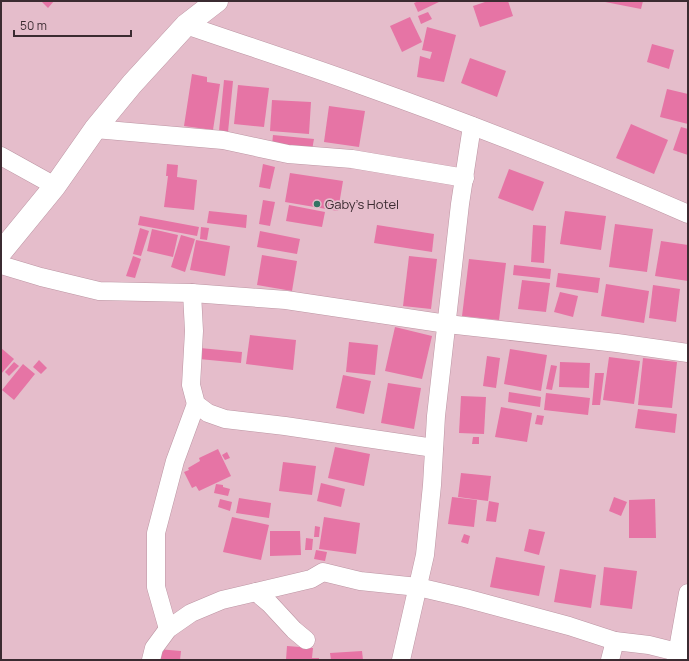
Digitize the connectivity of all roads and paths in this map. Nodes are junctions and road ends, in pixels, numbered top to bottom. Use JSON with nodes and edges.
{"nodes":[{"id":1,"x":217,"y":1,"type":"edge"},
{"id":2,"x":186,"y":25,"type":"junction"},
{"id":3,"x":472,"y":126,"type":"junction"},
{"id":4,"x":95,"y":129,"type":"junction"},
{"id":5,"x":1,"y":156,"type":"edge"},
{"id":6,"x":465,"y":178,"type":"junction"},
{"id":7,"x":55,"y":186,"type":"junction"},
{"id":8,"x":688,"y":214,"type":"edge"},
{"id":9,"x":1,"y":252,"type":"edge"},
{"id":10,"x":1,"y":265,"type":"edge"},
{"id":11,"x":192,"y":292,"type":"junction"},
{"id":12,"x":447,"y":324,"type":"junction"},
{"id":13,"x":688,"y":353,"type":"edge"},
{"id":14,"x":196,"y":404,"type":"junction"},
{"id":15,"x":434,"y":448,"type":"junction"},
{"id":16,"x":418,"y":587,"type":"junction"},
{"id":17,"x":256,"y":592,"type":"junction"},
{"id":18,"x":688,"y":593,"type":"edge"},
{"id":19,"x":168,"y":629,"type":"junction"},
{"id":20,"x":306,"y":640,"type":"dead end"},
{"id":21,"x":615,"y":640,"type":"junction"},
{"id":22,"x":680,"y":657,"type":"edge"},
{"id":23,"x":151,"y":660,"type":"edge"},
{"id":24,"x":401,"y":660,"type":"edge"},
{"id":25,"x":610,"y":660,"type":"edge"}],
"edges":[{"from":1,"to":2,"type":"main road"},
{"from":2,"to":3,"type":"street"},
{"from":2,"to":4,"type":"main road"},
{"from":3,"to":6,"type":"street"},
{"from":3,"to":8,"type":"street"},
{"from":4,"to":6,"type":"street"},
{"from":4,"to":7,"type":"main road"},
{"from":5,"to":7,"type":"street"},
{"from":6,"to":12,"type":"street"},
{"from":7,"to":9,"type":"main road"},
{"from":10,"to":11,"type":"street"},
{"from":11,"to":12,"type":"street"},
{"from":11,"to":14,"type":"street"},
{"from":12,"to":13,"type":"street"},
{"from":12,"to":15,"type":"street"},
{"from":14,"to":15,"type":"street"},
{"from":14,"to":19,"type":"street"},
{"from":15,"to":16,"type":"street"},
{"from":16,"to":17,"type":"street"},
{"from":16,"to":21,"type":"street"},
{"from":16,"to":24,"type":"street"},
{"from":17,"to":19,"type":"street"},
{"from":17,"to":20,"type":"street"},
{"from":18,"to":22,"type":"street"},
{"from":19,"to":23,"type":"street"},
{"from":21,"to":22,"type":"street"},
{"from":21,"to":25,"type":"street"}]}
